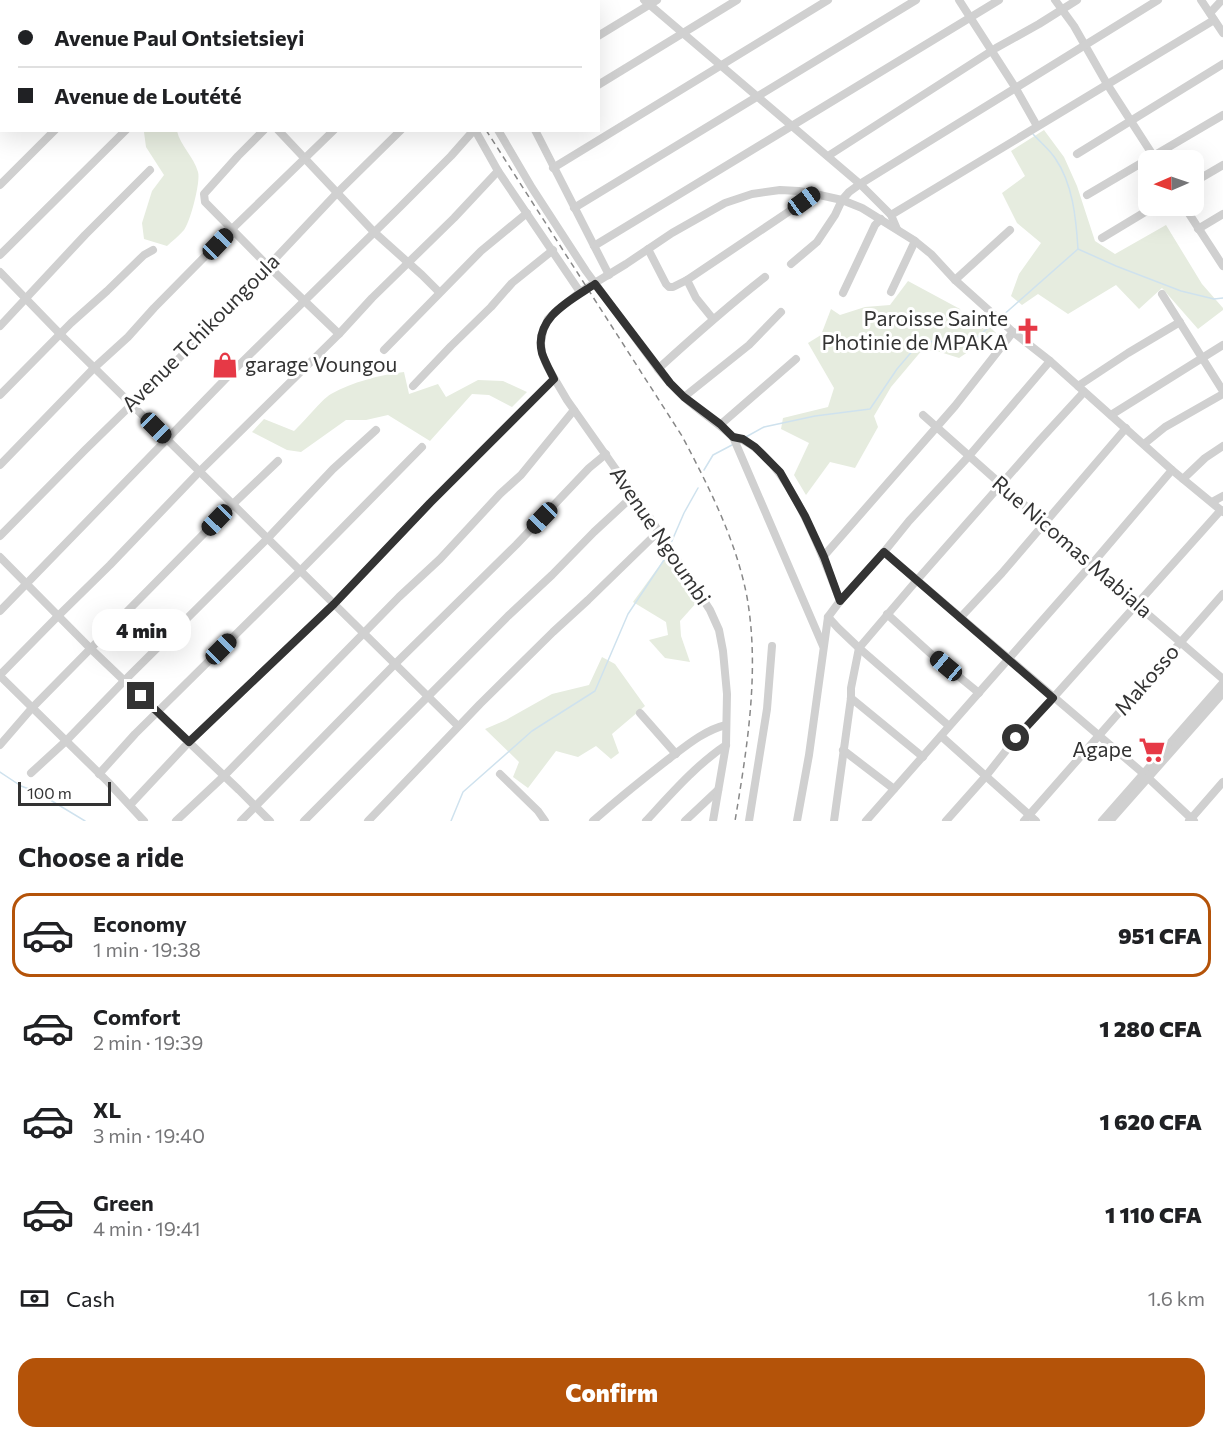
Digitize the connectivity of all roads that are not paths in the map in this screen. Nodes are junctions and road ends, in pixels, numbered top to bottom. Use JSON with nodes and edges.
{"nodes":[{"id":1,"x":737,"y":0,"type":"edge"},
{"id":2,"x":828,"y":0,"type":"edge"},
{"id":3,"x":916,"y":0,"type":"edge"},
{"id":4,"x":959,"y":0,"type":"edge"},
{"id":5,"x":999,"y":0,"type":"edge"},
{"id":6,"x":1055,"y":0,"type":"edge"},
{"id":7,"x":1077,"y":0,"type":"edge"},
{"id":8,"x":1158,"y":0,"type":"edge"},
{"id":9,"x":1202,"y":0,"type":"edge"},
{"id":10,"x":1222,"y":0,"type":"edge"},
{"id":11,"x":650,"y":2,"type":"edge"},
{"id":12,"x":1062,"y":9,"type":"junction"},
{"id":13,"x":1212,"y":16,"type":"junction"},
{"id":14,"x":970,"y":18,"type":"junction"},
{"id":15,"x":684,"y":33,"type":"junction"},
{"id":16,"x":1223,"y":33,"type":"edge"},
{"id":17,"x":600,"y":35,"type":"edge"},
{"id":18,"x":1085,"y":45,"type":"junction"},
{"id":19,"x":991,"y":51,"type":"junction"},
{"id":20,"x":1223,"y":64,"type":"edge"},
{"id":21,"x":721,"y":66,"type":"junction"},
{"id":22,"x":1107,"y":84,"type":"junction"},
{"id":23,"x":600,"y":85,"type":"edge"},
{"id":24,"x":1015,"y":87,"type":"junction"},
{"id":25,"x":757,"y":96,"type":"junction"},
{"id":26,"x":1223,"y":115,"type":"edge"},
{"id":27,"x":1131,"y":122,"type":"junction"},
{"id":28,"x":1037,"y":126,"type":"junction"},
{"id":29,"x":792,"y":127,"type":"junction"},
{"id":30,"x":53,"y":132,"type":"edge"},
{"id":31,"x":124,"y":132,"type":"edge"},
{"id":32,"x":262,"y":132,"type":"edge"},
{"id":33,"x":280,"y":132,"type":"edge"},
{"id":34,"x":332,"y":132,"type":"edge"},
{"id":35,"x":399,"y":132,"type":"edge"},
{"id":36,"x":473,"y":132,"type":"edge"},
{"id":37,"x":476,"y":132,"type":"edge"},
{"id":38,"x":499,"y":132,"type":"edge"},
{"id":39,"x":536,"y":132,"type":"edge"},
{"id":40,"x":1150,"y":150,"type":"edge"},
{"id":41,"x":1168,"y":150,"type":"edge"},
{"id":42,"x":1077,"y":154,"type":"dead end"},
{"id":43,"x":828,"y":156,"type":"junction"},
{"id":44,"x":304,"y":159,"type":"junction"},
{"id":45,"x":1223,"y":165,"type":"edge"},
{"id":46,"x":1138,"y":167,"type":"edge"},
{"id":47,"x":553,"y":168,"type":"junction"},
{"id":48,"x":150,"y":170,"type":"dead end"},
{"id":49,"x":498,"y":171,"type":"junction"},
{"id":50,"x":1204,"y":176,"type":"edge"},
{"id":51,"x":860,"y":184,"type":"junction"},
{"id":52,"x":0,"y":185,"type":"edge"},
{"id":53,"x":337,"y":193,"type":"junction"},
{"id":54,"x":815,"y":194,"type":"junction"},
{"id":55,"x":1086,"y":195,"type":"dead end"},
{"id":56,"x":842,"y":200,"type":"junction"},
{"id":57,"x":574,"y":208,"type":"junction"},
{"id":58,"x":526,"y":213,"type":"junction"},
{"id":59,"x":1223,"y":214,"type":"edge"},
{"id":60,"x":891,"y":215,"type":"junction"},
{"id":61,"x":1138,"y":216,"type":"edge"},
{"id":62,"x":1190,"y":216,"type":"edge"},
{"id":63,"x":881,"y":219,"type":"junction"},
{"id":64,"x":232,"y":229,"type":"junction"},
{"id":65,"x":897,"y":229,"type":"junction"},
{"id":66,"x":1198,"y":229,"type":"junction"},
{"id":67,"x":1010,"y":230,"type":"dead end"},
{"id":68,"x":374,"y":232,"type":"junction"},
{"id":69,"x":1102,"y":238,"type":"dead end"},
{"id":70,"x":915,"y":241,"type":"junction"},
{"id":71,"x":594,"y":246,"type":"junction"},
{"id":72,"x":648,"y":249,"type":"junction"},
{"id":73,"x":153,"y":250,"type":"dead end"},
{"id":74,"x":553,"y":250,"type":"junction"},
{"id":75,"x":0,"y":255,"type":"edge"},
{"id":76,"x":408,"y":262,"type":"junction"},
{"id":77,"x":792,"y":264,"type":"dead end"},
{"id":78,"x":268,"y":266,"type":"junction"},
{"id":79,"x":1223,"y":266,"type":"edge"},
{"id":80,"x":0,"y":272,"type":"edge"},
{"id":81,"x":609,"y":275,"type":"junction"},
{"id":82,"x":765,"y":277,"type":"dead end"},
{"id":83,"x":687,"y":280,"type":"junction"},
{"id":84,"x":955,"y":280,"type":"junction"},
{"id":85,"x":595,"y":284,"type":"junction"},
{"id":86,"x":584,"y":290,"type":"junction"},
{"id":87,"x":439,"y":292,"type":"junction"},
{"id":88,"x":891,"y":292,"type":"dead end"},
{"id":89,"x":843,"y":293,"type":"dead end"},
{"id":90,"x":1162,"y":294,"type":"dead end"},
{"id":91,"x":27,"y":299,"type":"junction"},
{"id":92,"x":305,"y":301,"type":"junction"},
{"id":93,"x":780,"y":312,"type":"dead end"},
{"id":94,"x":713,"y":319,"type":"junction"},
{"id":95,"x":1180,"y":322,"type":"junction"},
{"id":96,"x":0,"y":326,"type":"edge"},
{"id":97,"x":1013,"y":332,"type":"junction"},
{"id":98,"x":339,"y":334,"type":"junction"},
{"id":99,"x":61,"y":335,"type":"junction"},
{"id":100,"x":1223,"y":345,"type":"edge"},
{"id":101,"x":384,"y":350,"type":"dead end"},
{"id":102,"x":1203,"y":358,"type":"junction"},
{"id":103,"x":796,"y":359,"type":"dead end"},
{"id":104,"x":1050,"y":361,"type":"junction"},
{"id":105,"x":95,"y":367,"type":"junction"},
{"id":106,"x":658,"y":369,"type":"junction"},
{"id":107,"x":554,"y":379,"type":"junction"},
{"id":108,"x":413,"y":386,"type":"dead end"},
{"id":109,"x":1081,"y":389,"type":"junction"},
{"id":110,"x":1223,"y":393,"type":"edge"},
{"id":111,"x":0,"y":395,"type":"edge"},
{"id":112,"x":684,"y":397,"type":"junction"},
{"id":113,"x":132,"y":404,"type":"junction"},
{"id":114,"x":574,"y":410,"type":"junction"},
{"id":115,"x":922,"y":415,"type":"dead end"},
{"id":116,"x":1111,"y":415,"type":"junction"},
{"id":117,"x":720,"y":424,"type":"junction"},
{"id":118,"x":936,"y":427,"type":"junction"},
{"id":119,"x":1126,"y":428,"type":"junction"},
{"id":120,"x":376,"y":430,"type":"dead end"},
{"id":121,"x":733,"y":437,"type":"junction"},
{"id":122,"x":168,"y":440,"type":"junction"},
{"id":123,"x":1144,"y":444,"type":"junction"},
{"id":124,"x":1223,"y":446,"type":"edge"},
{"id":125,"x":422,"y":447,"type":"dead end"},
{"id":126,"x":606,"y":454,"type":"junction"},
{"id":127,"x":969,"y":456,"type":"junction"},
{"id":128,"x":278,"y":461,"type":"dead end"},
{"id":129,"x":0,"y":465,"type":"edge"},
{"id":130,"x":1172,"y":470,"type":"junction"},
{"id":131,"x":200,"y":471,"type":"junction"},
{"id":132,"x":1183,"y":479,"type":"junction"},
{"id":133,"x":1001,"y":484,"type":"junction"},
{"id":134,"x":634,"y":495,"type":"junction"},
{"id":135,"x":1223,"y":496,"type":"edge"},
{"id":136,"x":1212,"y":502,"type":"junction"},
{"id":137,"x":233,"y":504,"type":"junction"},
{"id":138,"x":1222,"y":511,"type":"edge"},
{"id":139,"x":1045,"y":523,"type":"junction"},
{"id":140,"x":659,"y":531,"type":"junction"},
{"id":141,"x":0,"y":536,"type":"edge"},
{"id":142,"x":267,"y":539,"type":"junction"},
{"id":143,"x":884,"y":552,"type":"junction"},
{"id":144,"x":0,"y":557,"type":"edge"},
{"id":145,"x":824,"y":557,"type":"junction"},
{"id":146,"x":1092,"y":564,"type":"junction"},
{"id":147,"x":300,"y":570,"type":"junction"},
{"id":148,"x":917,"y":580,"type":"junction"},
{"id":149,"x":27,"y":583,"type":"junction"},
{"id":150,"x":1223,"y":594,"type":"edge"},
{"id":151,"x":840,"y":601,"type":"junction"},
{"id":152,"x":334,"y":604,"type":"junction"},
{"id":153,"x":1137,"y":604,"type":"junction"},
{"id":154,"x":0,"y":611,"type":"edge"},
{"id":155,"x":887,"y":614,"type":"junction"},
{"id":156,"x":58,"y":616,"type":"junction"},
{"id":157,"x":828,"y":616,"type":"junction"},
{"id":158,"x":960,"y":618,"type":"junction"},
{"id":159,"x":364,"y":633,"type":"junction"},
{"id":160,"x":1179,"y":642,"type":"junction"},
{"id":161,"x":772,"y":646,"type":"dead end"},
{"id":162,"x":823,"y":646,"type":"junction"},
{"id":163,"x":859,"y":648,"type":"junction"},
{"id":164,"x":91,"y":649,"type":"junction"},
{"id":165,"x":1009,"y":660,"type":"junction"},
{"id":166,"x":395,"y":664,"type":"junction"},
{"id":167,"x":0,"y":676,"type":"edge"},
{"id":168,"x":125,"y":680,"type":"junction"},
{"id":169,"x":1223,"y":681,"type":"edge"},
{"id":170,"x":979,"y":693,"type":"junction"},
{"id":171,"x":1223,"y":693,"type":"edge"},
{"id":172,"x":428,"y":696,"type":"junction"},
{"id":173,"x":851,"y":698,"type":"junction"},
{"id":174,"x":1053,"y":698,"type":"junction"},
{"id":175,"x":32,"y":708,"type":"junction"},
{"id":176,"x":158,"y":712,"type":"junction"},
{"id":177,"x":640,"y":713,"type":"dead end"},
{"id":178,"x":726,"y":725,"type":"junction"},
{"id":179,"x":458,"y":726,"type":"junction"},
{"id":180,"x":949,"y":726,"type":"junction"},
{"id":181,"x":941,"y":736,"type":"junction"},
{"id":182,"x":1098,"y":736,"type":"junction"},
{"id":183,"x":66,"y":741,"type":"junction"},
{"id":184,"x":189,"y":742,"type":"junction"},
{"id":185,"x":0,"y":745,"type":"edge"},
{"id":186,"x":726,"y":745,"type":"junction"},
{"id":187,"x":843,"y":750,"type":"junction"},
{"id":188,"x":676,"y":754,"type":"junction"},
{"id":189,"x":922,"y":757,"type":"junction"},
{"id":190,"x":31,"y":774,"type":"dead end"},
{"id":191,"x":99,"y":774,"type":"junction"},
{"id":192,"x":500,"y":774,"type":"dead end"},
{"id":193,"x":224,"y":776,"type":"junction"},
{"id":194,"x":986,"y":776,"type":"junction"},
{"id":195,"x":1146,"y":776,"type":"junction"},
{"id":196,"x":1223,"y":782,"type":"edge"},
{"id":197,"x":894,"y":789,"type":"junction"},
{"id":198,"x":718,"y":790,"type":"junction"},
{"id":199,"x":130,"y":805,"type":"junction"},
{"id":200,"x":255,"y":807,"type":"junction"},
{"id":201,"x":871,"y":819,"type":"edge"},
{"id":202,"x":1030,"y":819,"type":"edge"},
{"id":203,"x":1192,"y":820,"type":"edge"},
{"id":204,"x":144,"y":821,"type":"edge"},
{"id":205,"x":176,"y":821,"type":"edge"},
{"id":206,"x":241,"y":821,"type":"edge"},
{"id":207,"x":270,"y":821,"type":"edge"},
{"id":208,"x":304,"y":821,"type":"edge"},
{"id":209,"x":368,"y":821,"type":"edge"},
{"id":210,"x":545,"y":821,"type":"edge"},
{"id":211,"x":593,"y":821,"type":"edge"},
{"id":212,"x":646,"y":821,"type":"edge"},
{"id":213,"x":685,"y":821,"type":"edge"},
{"id":214,"x":713,"y":821,"type":"edge"},
{"id":215,"x":749,"y":821,"type":"edge"},
{"id":216,"x":797,"y":821,"type":"edge"},
{"id":217,"x":834,"y":821,"type":"edge"},
{"id":218,"x":946,"y":821,"type":"edge"},
{"id":219,"x":1102,"y":821,"type":"edge"},
{"id":220,"x":1110,"y":821,"type":"edge"}],
"edges":[{"from":1,"to":15,"type":"street"},
{"from":2,"to":21,"type":"street"},
{"from":3,"to":25,"type":"street"},
{"from":4,"to":14,"type":"street"},
{"from":5,"to":14,"type":"street"},
{"from":6,"to":12,"type":"street"},
{"from":7,"to":12,"type":"street"},
{"from":8,"to":18,"type":"street"},
{"from":9,"to":13,"type":"street"},
{"from":10,"to":13,"type":"street"},
{"from":11,"to":15,"type":"street"},
{"from":11,"to":17,"type":"street"},
{"from":12,"to":18,"type":"street"},
{"from":12,"to":19,"type":"street"},
{"from":13,"to":16,"type":"street"},
{"from":13,"to":22,"type":"street"},
{"from":14,"to":19,"type":"street"},
{"from":14,"to":29,"type":"street"},
{"from":15,"to":21,"type":"street"},
{"from":15,"to":23,"type":"street"},
{"from":18,"to":22,"type":"street"},
{"from":18,"to":24,"type":"street"},
{"from":19,"to":24,"type":"street"},
{"from":19,"to":43,"type":"street"},
{"from":20,"to":27,"type":"street"},
{"from":21,"to":25,"type":"street"},
{"from":21,"to":47,"type":"street"},
{"from":22,"to":27,"type":"street"},
{"from":22,"to":28,"type":"street"},
{"from":24,"to":28,"type":"street"},
{"from":24,"to":51,"type":"street"},
{"from":25,"to":29,"type":"street"},
{"from":25,"to":57,"type":"street"},
{"from":26,"to":41,"type":"street"},
{"from":27,"to":40,"type":"street"},
{"from":27,"to":42,"type":"street"},
{"from":28,"to":60,"type":"street"},
{"from":29,"to":43,"type":"street"},
{"from":29,"to":71,"type":"street"},
{"from":30,"to":52,"type":"street"},
{"from":31,"to":75,"type":"street"},
{"from":32,"to":64,"type":"street"},
{"from":33,"to":44,"type":"street"},
{"from":34,"to":44,"type":"street"},
{"from":35,"to":53,"type":"street","name":"Avenue Tchikoungoula"},
{"from":36,"to":68,"type":"street"},
{"from":37,"to":49,"type":"street"},
{"from":38,"to":85,"type":"street"},
{"from":39,"to":47,"type":"street"},
{"from":43,"to":51,"type":"street"},
{"from":44,"to":53,"type":"street"},
{"from":44,"to":64,"type":"street"},
{"from":45,"to":50,"type":"street"},
{"from":46,"to":55,"type":"street"},
{"from":47,"to":57,"type":"street"},
{"from":48,"to":91,"type":"street"},
{"from":49,"to":58,"type":"street"},
{"from":49,"to":76,"type":"street"},
{"from":51,"to":56,"type":"street"},
{"from":51,"to":60,"type":"street"},
{"from":53,"to":68,"type":"street"},
{"from":53,"to":78,"type":"street","name":"Avenue Tchikoungoula"},
{"from":54,"to":56,"type":"street","name":"Avenue Ngoumbi"},
{"from":54,"to":72,"type":"street","name":"Avenue Ngoumbi"},
{"from":54,"to":83,"type":"street"},
{"from":56,"to":63,"type":"street","name":"Avenue Ngoumbi"},
{"from":56,"to":77,"type":"street"},
{"from":57,"to":71,"type":"street"},
{"from":58,"to":74,"type":"street"},
{"from":58,"to":87,"type":"street"},
{"from":59,"to":66,"type":"street"},
{"from":60,"to":65,"type":"street"},
{"from":61,"to":69,"type":"street"},
{"from":62,"to":66,"type":"street"},
{"from":63,"to":65,"type":"street","name":"Avenue Ngoumbi"},
{"from":63,"to":89,"type":"street"},
{"from":64,"to":78,"type":"street"},
{"from":64,"to":105,"type":"street"},
{"from":65,"to":70,"type":"street","name":"Avenue Ngoumbi"},
{"from":66,"to":79,"type":"street"},
{"from":67,"to":84,"type":"street"},
{"from":68,"to":76,"type":"street"},
{"from":68,"to":92,"type":"street"},
{"from":70,"to":84,"type":"street","name":"Avenue Ngoumbi"},
{"from":70,"to":88,"type":"street"},
{"from":71,"to":81,"type":"street"},
{"from":72,"to":81,"type":"street","name":"Avenue Ngoumbi"},
{"from":72,"to":83,"type":"street"},
{"from":73,"to":99,"type":"street"},
{"from":74,"to":86,"type":"street"},
{"from":74,"to":108,"type":"street"},
{"from":76,"to":87,"type":"street"},
{"from":76,"to":98,"type":"street"},
{"from":78,"to":92,"type":"street"},
{"from":78,"to":113,"type":"street","name":"Avenue Tchikoungoula"},
{"from":80,"to":91,"type":"street"},
{"from":81,"to":85,"type":"street","name":"Avenue Ngoumbi"},
{"from":82,"to":94,"type":"street"},
{"from":83,"to":94,"type":"street"},
{"from":84,"to":97,"type":"street","name":"Avenue Ngoumbi"},
{"from":85,"to":86,"type":"street","name":"Avenue Ngoumbi"},
{"from":85,"to":106,"type":"street"},
{"from":86,"to":107,"type":"street","name":"Avenue Ngoumbi"},
{"from":87,"to":101,"type":"street"},
{"from":90,"to":95,"type":"street"},
{"from":91,"to":96,"type":"street"},
{"from":91,"to":99,"type":"street"},
{"from":92,"to":98,"type":"street"},
{"from":92,"to":122,"type":"street"},
{"from":93,"to":112,"type":"street"},
{"from":94,"to":106,"type":"street"},
{"from":95,"to":102,"type":"street"},
{"from":95,"to":109,"type":"street"},
{"from":97,"to":104,"type":"street","name":"Avenue Ngoumbi"},
{"from":97,"to":118,"type":"street"},
{"from":98,"to":131,"type":"street"},
{"from":99,"to":105,"type":"street"},
{"from":99,"to":111,"type":"street"},
{"from":100,"to":102,"type":"street"},
{"from":102,"to":110,"type":"street"},
{"from":102,"to":116,"type":"street"},
{"from":103,"to":117,"type":"street"},
{"from":104,"to":109,"type":"street","name":"Avenue Ngoumbi"},
{"from":104,"to":127,"type":"street"},
{"from":105,"to":113,"type":"street"},
{"from":105,"to":129,"type":"street"},
{"from":106,"to":112,"type":"street"},
{"from":107,"to":114,"type":"street","name":"Avenue Ngoumbi"},
{"from":107,"to":152,"type":"street"},
{"from":109,"to":116,"type":"street","name":"Avenue Ngoumbi"},
{"from":109,"to":133,"type":"street"},
{"from":110,"to":123,"type":"street"},
{"from":112,"to":117,"type":"street"},
{"from":113,"to":122,"type":"street"},
{"from":113,"to":141,"type":"street","name":"Avenue Tchikoungoula"},
{"from":114,"to":126,"type":"street","name":"Avenue Ngoumbi"},
{"from":114,"to":159,"type":"street"},
{"from":115,"to":118,"type":"street","name":"Rue Nicomas Mabiala"},
{"from":116,"to":119,"type":"street","name":"Avenue Ngoumbi"},
{"from":117,"to":121,"type":"street"},
{"from":118,"to":127,"type":"street","name":"Rue Nicomas Mabiala"},
{"from":118,"to":145,"type":"street"},
{"from":119,"to":123,"type":"street","name":"Avenue Ngoumbi"},
{"from":119,"to":139,"type":"street"},
{"from":120,"to":142,"type":"street"},
{"from":121,"to":145,"type":"street"},
{"from":121,"to":162,"type":"street"},
{"from":122,"to":131,"type":"street"},
{"from":122,"to":149,"type":"street"},
{"from":123,"to":130,"type":"street","name":"Avenue Ngoumbi"},
{"from":124,"to":132,"type":"street"},
{"from":125,"to":147,"type":"street"},
{"from":126,"to":134,"type":"street","name":"Avenue Ngoumbi"},
{"from":126,"to":166,"type":"street"},
{"from":127,"to":133,"type":"street","name":"Rue Nicomas Mabiala"},
{"from":127,"to":143,"type":"street"},
{"from":128,"to":137,"type":"street"},
{"from":130,"to":132,"type":"street","name":"Avenue Ngoumbi"},
{"from":130,"to":146,"type":"street"},
{"from":131,"to":137,"type":"street"},
{"from":131,"to":156,"type":"street"},
{"from":132,"to":136,"type":"street","name":"Avenue Ngoumbi"},
{"from":133,"to":139,"type":"street","name":"Rue Nicomas Mabiala"},
{"from":133,"to":148,"type":"street"},
{"from":134,"to":140,"type":"street","name":"Avenue Ngoumbi"},
{"from":134,"to":172,"type":"street"},
{"from":135,"to":136,"type":"street"},
{"from":136,"to":138,"type":"street","name":"Avenue Ngoumbi"},
{"from":137,"to":142,"type":"street"},
{"from":137,"to":164,"type":"street"},
{"from":138,"to":153,"type":"street"},
{"from":139,"to":146,"type":"street","name":"Rue Nicomas Mabiala"},
{"from":139,"to":158,"type":"street"},
{"from":140,"to":178,"type":"street","name":"Avenue Ngoumbi"},
{"from":140,"to":179,"type":"street"},
{"from":142,"to":147,"type":"street"},
{"from":142,"to":168,"type":"street"},
{"from":143,"to":148,"type":"street"},
{"from":143,"to":151,"type":"street"},
{"from":144,"to":149,"type":"street"},
{"from":145,"to":151,"type":"street"},
{"from":146,"to":153,"type":"street","name":"Rue Nicomas Mabiala"},
{"from":146,"to":165,"type":"street"},
{"from":147,"to":152,"type":"street"},
{"from":147,"to":176,"type":"street"},
{"from":148,"to":155,"type":"street"},
{"from":148,"to":158,"type":"street"},
{"from":149,"to":154,"type":"street"},
{"from":149,"to":156,"type":"street"},
{"from":150,"to":160,"type":"street","name":"Makosso"},
{"from":151,"to":157,"type":"street"},
{"from":152,"to":159,"type":"street"},
{"from":152,"to":184,"type":"street"},
{"from":153,"to":160,"type":"street","name":"Rue Nicomas Mabiala"},
{"from":153,"to":174,"type":"street"},
{"from":155,"to":163,"type":"street"},
{"from":155,"to":170,"type":"street"},
{"from":156,"to":164,"type":"street"},
{"from":156,"to":167,"type":"street"},
{"from":157,"to":162,"type":"street"},
{"from":157,"to":163,"type":"street"},
{"from":158,"to":165,"type":"street"},
{"from":159,"to":166,"type":"street"},
{"from":159,"to":193,"type":"street"},
{"from":160,"to":169,"type":"street","name":"Rue Nicomas Mabiala"},
{"from":160,"to":182,"type":"street","name":"Makosso"},
{"from":161,"to":215,"type":"street"},
{"from":162,"to":216,"type":"street"},
{"from":163,"to":173,"type":"street"},
{"from":163,"to":180,"type":"street"},
{"from":164,"to":168,"type":"street"},
{"from":164,"to":175,"type":"street"},
{"from":165,"to":170,"type":"street"},
{"from":165,"to":174,"type":"street"},
{"from":166,"to":172,"type":"street"},
{"from":166,"to":200,"type":"street"},
{"from":167,"to":175,"type":"street"},
{"from":168,"to":176,"type":"street"},
{"from":168,"to":183,"type":"street"},
{"from":169,"to":195,"type":"street"},
{"from":170,"to":180,"type":"street"},
{"from":171,"to":195,"type":"street"},
{"from":172,"to":179,"type":"street"},
{"from":172,"to":208,"type":"street"},
{"from":173,"to":187,"type":"street"},
{"from":173,"to":189,"type":"street"},
{"from":174,"to":182,"type":"street"},
{"from":174,"to":194,"type":"street"},
{"from":175,"to":183,"type":"street"},
{"from":175,"to":185,"type":"street"},
{"from":176,"to":184,"type":"street"},
{"from":176,"to":191,"type":"street"},
{"from":177,"to":188,"type":"street"},
{"from":178,"to":186,"type":"street","name":"Avenue Ngoumbi"},
{"from":178,"to":188,"type":"street"},
{"from":179,"to":209,"type":"street"},
{"from":180,"to":181,"type":"street"},
{"from":181,"to":189,"type":"street"},
{"from":181,"to":194,"type":"street"},
{"from":182,"to":195,"type":"street"},
{"from":182,"to":202,"type":"street","name":"Makosso"},
{"from":183,"to":190,"type":"street"},
{"from":183,"to":191,"type":"street"},
{"from":184,"to":193,"type":"street"},
{"from":184,"to":199,"type":"street"},
{"from":186,"to":198,"type":"street","name":"Avenue Ngoumbi"},
{"from":186,"to":212,"type":"street"},
{"from":187,"to":197,"type":"street"},
{"from":187,"to":217,"type":"street"},
{"from":188,"to":211,"type":"street"},
{"from":189,"to":197,"type":"street"},
{"from":191,"to":199,"type":"street"},
{"from":192,"to":210,"type":"street"},
{"from":193,"to":200,"type":"street"},
{"from":193,"to":205,"type":"street"},
{"from":194,"to":202,"type":"street"},
{"from":194,"to":218,"type":"street"},
{"from":195,"to":203,"type":"street"},
{"from":195,"to":219,"type":"street"},
{"from":195,"to":220,"type":"street"},
{"from":196,"to":203,"type":"street"},
{"from":197,"to":201,"type":"street"},
{"from":198,"to":213,"type":"street"},
{"from":198,"to":214,"type":"street","name":"Avenue Ngoumbi"},
{"from":199,"to":204,"type":"street"},
{"from":200,"to":206,"type":"street"},
{"from":200,"to":207,"type":"street"}]}
